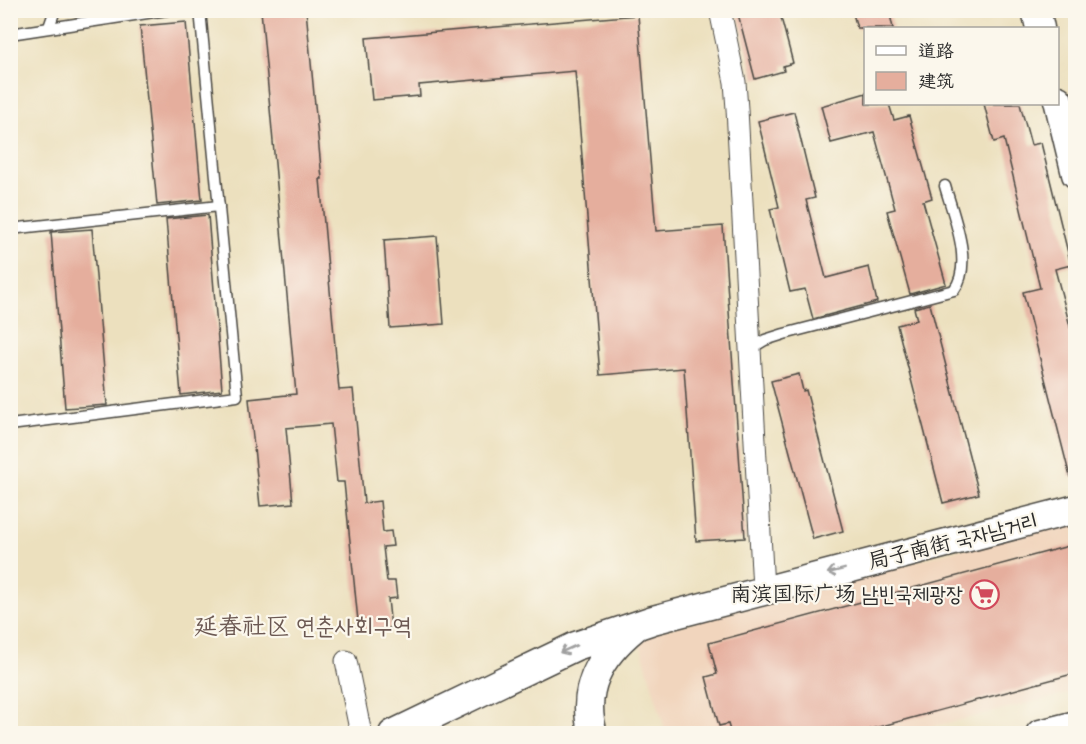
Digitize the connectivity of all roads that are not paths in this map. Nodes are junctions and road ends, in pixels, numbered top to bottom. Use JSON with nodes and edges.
{"nodes":[{"id":1,"x":55,"y":10,"type":"edge"},
{"id":2,"x":167,"y":10,"type":"edge"},
{"id":3,"x":200,"y":10,"type":"edge"},
{"id":4,"x":720,"y":10,"type":"edge"},
{"id":5,"x":1036,"y":10,"type":"edge"},
{"id":6,"x":49,"y":27,"type":"junction"},
{"id":7,"x":1040,"y":27,"type":"edge"},
{"id":8,"x":10,"y":34,"type":"edge"},
{"id":9,"x":1059,"y":104,"type":"edge"},
{"id":10,"x":1076,"y":174,"type":"edge"},
{"id":11,"x":945,"y":186,"type":"dead end"},
{"id":12,"x":219,"y":206,"type":"junction"},
{"id":13,"x":10,"y":228,"type":"edge"},
{"id":14,"x":750,"y":349,"type":"junction"},
{"id":15,"x":10,"y":425,"type":"edge"},
{"id":16,"x":1076,"y":509,"type":"edge"},
{"id":17,"x":763,"y":590,"type":"junction"},
{"id":18,"x":638,"y":625,"type":"junction"},
{"id":19,"x":346,"y":661,"type":"dead end"},
{"id":20,"x":1076,"y":725,"type":"edge"},
{"id":21,"x":1043,"y":733,"type":"edge"},
{"id":22,"x":361,"y":734,"type":"edge"},
{"id":23,"x":393,"y":734,"type":"edge"},
{"id":24,"x":593,"y":734,"type":"edge"}],
"edges":[{"from":1,"to":6,"type":"lane"},
{"from":2,"to":6,"type":"lane"},
{"from":3,"to":12,"type":"lane"},
{"from":4,"to":14,"type":"street"},
{"from":5,"to":7,"type":"main road"},
{"from":6,"to":8,"type":"lane"},
{"from":9,"to":10,"type":"main road"},
{"from":11,"to":14,"type":"lane"},
{"from":12,"to":13,"type":"lane"},
{"from":12,"to":15,"type":"lane"},
{"from":14,"to":17,"type":"street"},
{"from":16,"to":17,"type":"main road","name":"局子南街 국자남거리","one_way":true},
{"from":17,"to":18,"type":"main road","name":"局子南街 국자남거리"},
{"from":18,"to":23,"type":"main road","name":"局子南街 국자남거리","one_way":true},
{"from":18,"to":24,"type":"main road"},
{"from":19,"to":22,"type":"street"},
{"from":20,"to":21,"type":"main road"}]}
